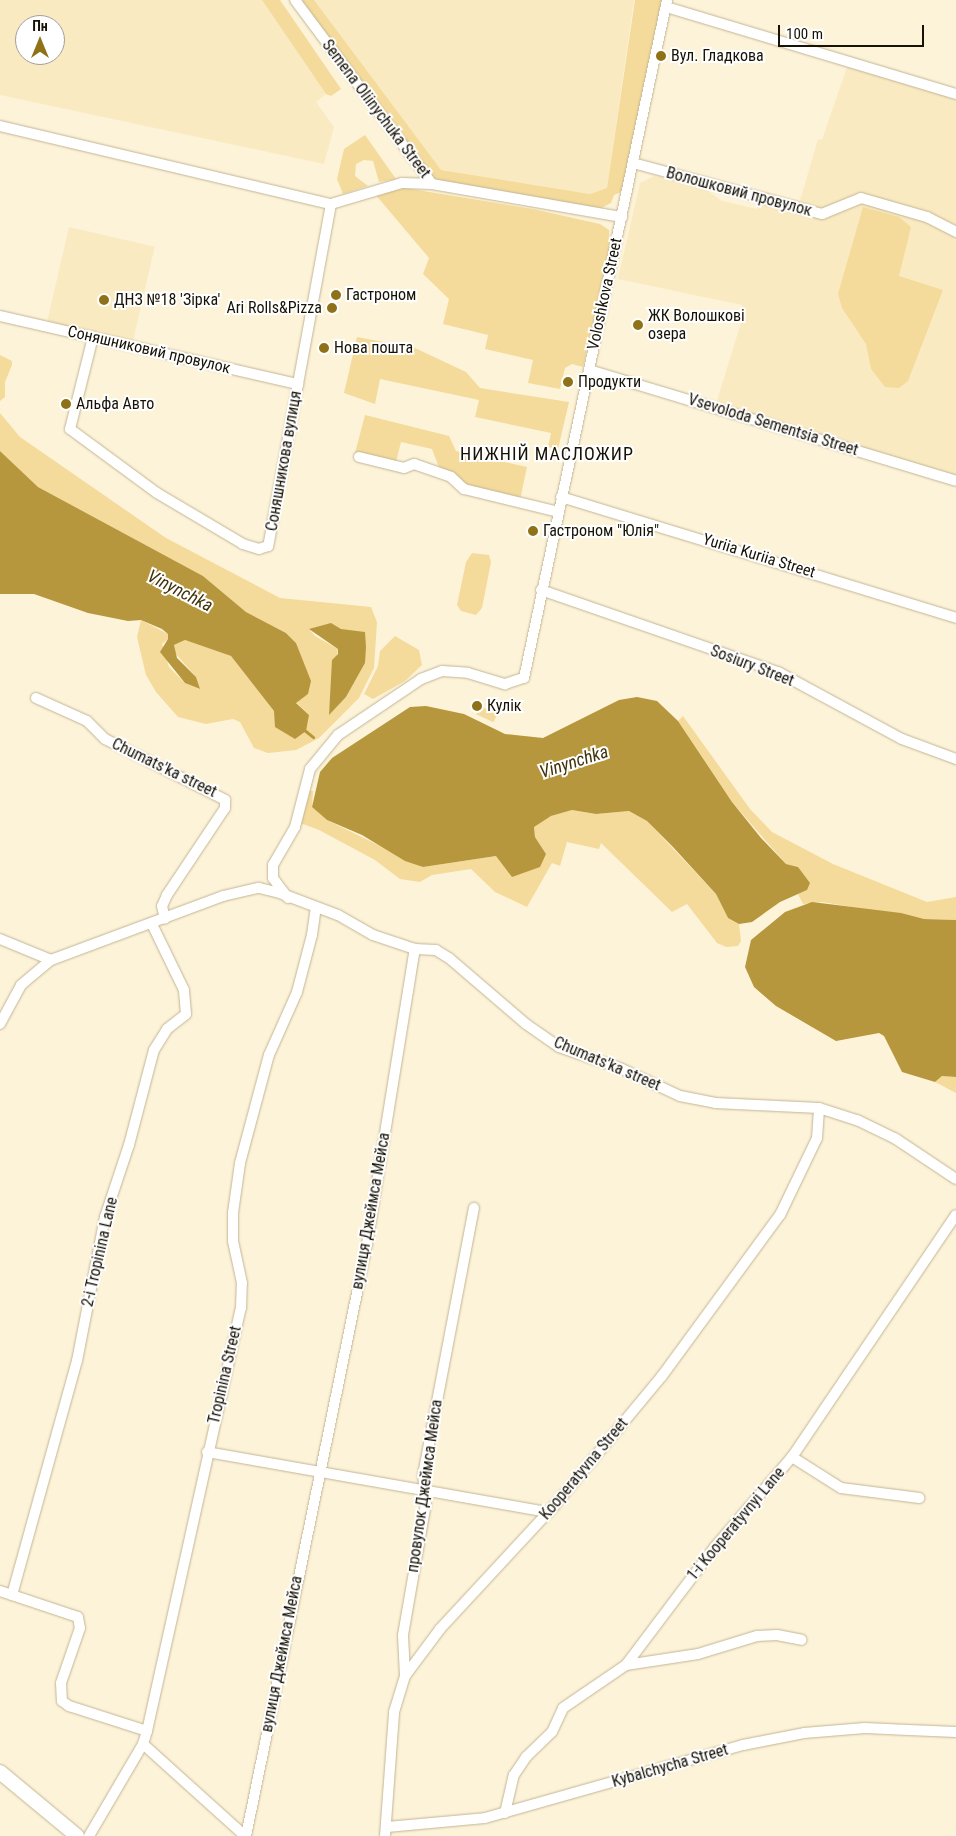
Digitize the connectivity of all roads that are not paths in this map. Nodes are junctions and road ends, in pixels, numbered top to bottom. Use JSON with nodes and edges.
{"nodes":[{"id":1,"x":295,"y":0,"type":"edge"},
{"id":2,"x":666,"y":4,"type":"edge"},
{"id":3,"x":956,"y":94,"type":"edge"},
{"id":4,"x":0,"y":126,"type":"edge"},
{"id":5,"x":633,"y":163,"type":"junction"},
{"id":6,"x":432,"y":184,"type":"junction"},
{"id":7,"x":331,"y":204,"type":"junction"},
{"id":8,"x":622,"y":217,"type":"junction"},
{"id":9,"x":956,"y":232,"type":"edge"},
{"id":10,"x":0,"y":316,"type":"edge"},
{"id":11,"x":93,"y":337,"type":"junction"},
{"id":12,"x":589,"y":370,"type":"junction"},
{"id":13,"x":298,"y":384,"type":"junction"},
{"id":14,"x":359,"y":457,"type":"dead end"},
{"id":15,"x":956,"y":481,"type":"edge"},
{"id":16,"x":561,"y":497,"type":"junction"},
{"id":17,"x":558,"y":512,"type":"junction"},
{"id":18,"x":541,"y":590,"type":"junction"},
{"id":19,"x":956,"y":618,"type":"edge"},
{"id":20,"x":36,"y":698,"type":"dead end"},
{"id":21,"x":956,"y":760,"type":"edge"},
{"id":22,"x":288,"y":898,"type":"junction"},
{"id":23,"x":316,"y":907,"type":"junction"},
{"id":24,"x":166,"y":919,"type":"junction"},
{"id":25,"x":152,"y":924,"type":"junction"},
{"id":26,"x":0,"y":939,"type":"edge"},
{"id":27,"x":416,"y":949,"type":"junction"},
{"id":28,"x":51,"y":960,"type":"junction"},
{"id":29,"x":0,"y":1024,"type":"edge"},
{"id":30,"x":819,"y":1108,"type":"junction"},
{"id":31,"x":956,"y":1179,"type":"edge"},
{"id":32,"x":474,"y":1208,"type":"dead end"},
{"id":33,"x":956,"y":1215,"type":"edge"},
{"id":34,"x":207,"y":1452,"type":"junction"},
{"id":35,"x":792,"y":1457,"type":"junction"},
{"id":36,"x":319,"y":1472,"type":"junction"},
{"id":37,"x":425,"y":1488,"type":"junction"},
{"id":38,"x":919,"y":1498,"type":"dead end"},
{"id":39,"x":549,"y":1512,"type":"junction"},
{"id":40,"x":0,"y":1591,"type":"edge"},
{"id":41,"x":12,"y":1595,"type":"junction"},
{"id":42,"x":802,"y":1640,"type":"dead end"},
{"id":43,"x":626,"y":1665,"type":"junction"},
{"id":44,"x":405,"y":1676,"type":"junction"},
{"id":45,"x":147,"y":1731,"type":"junction"},
{"id":46,"x":956,"y":1732,"type":"edge"},
{"id":47,"x":143,"y":1744,"type":"junction"},
{"id":48,"x":0,"y":1772,"type":"edge"},
{"id":49,"x":505,"y":1813,"type":"junction"},
{"id":50,"x":386,"y":1832,"type":"edge"},
{"id":51,"x":77,"y":1836,"type":"edge"},
{"id":52,"x":90,"y":1836,"type":"edge"},
{"id":53,"x":245,"y":1836,"type":"edge"}],
"edges":[{"from":1,"to":6,"type":"street","name":"Semena Oliinychuka Street"},
{"from":2,"to":3,"type":"street"},
{"from":2,"to":5,"type":"street","name":"Voloshkova Street"},
{"from":4,"to":7,"type":"street"},
{"from":5,"to":8,"type":"street","name":"Voloshkova Street"},
{"from":5,"to":9,"type":"street","name":"Волошковий провулок"},
{"from":6,"to":7,"type":"street"},
{"from":6,"to":8,"type":"street","name":"Semena Oliinychuka Street"},
{"from":7,"to":13,"type":"street","name":"Соняшникова вулиця"},
{"from":8,"to":12,"type":"street","name":"Voloshkova Street"},
{"from":10,"to":11,"type":"street","name":"Соняшниковий провулок"},
{"from":11,"to":13,"type":"street","name":"Соняшниковий провулок"},
{"from":11,"to":13,"type":"street","name":"Соняшникова вулиця"},
{"from":12,"to":15,"type":"street","name":"Vsevoloda Sementsia Street"},
{"from":12,"to":16,"type":"street","name":"Voloshkova Street"},
{"from":14,"to":17,"type":"street"},
{"from":16,"to":17,"type":"street","name":"Voloshkova Street"},
{"from":16,"to":19,"type":"street","name":"Yuriia Kuriia Street"},
{"from":17,"to":18,"type":"street","name":"Voloshkova Street"},
{"from":18,"to":21,"type":"street","name":"Sosiury Street"},
{"from":18,"to":22,"type":"street","name":"Voloshkova Street"},
{"from":20,"to":24,"type":"street","name":"Chumats'ka street"},
{"from":22,"to":23,"type":"street","name":"Chumats'ka street"},
{"from":22,"to":24,"type":"street","name":"Chumats'ka street"},
{"from":23,"to":27,"type":"street","name":"Chumats'ka street"},
{"from":23,"to":34,"type":"street","name":"Tropinina Street"},
{"from":24,"to":25,"type":"street","name":"Chumats'ka street"},
{"from":25,"to":28,"type":"street","name":"Chumats'ka street"},
{"from":25,"to":41,"type":"street","name":"2-i Tropinina Lane"},
{"from":26,"to":28,"type":"street"},
{"from":27,"to":30,"type":"street","name":"Chumats'ka street"},
{"from":27,"to":36,"type":"street","name":"вулиця Джеймса Мейса"},
{"from":28,"to":29,"type":"street"},
{"from":30,"to":31,"type":"street","name":"Chumats'ka street"},
{"from":30,"to":39,"type":"street","name":"Kooperatyvna Street"},
{"from":32,"to":37,"type":"street","name":"провулок Джеймса Мейса"},
{"from":33,"to":35,"type":"street","name":"1-i Kooperatyvnyi Lane"},
{"from":34,"to":36,"type":"street"},
{"from":34,"to":45,"type":"street","name":"Tropinina Street"},
{"from":35,"to":38,"type":"street"},
{"from":35,"to":43,"type":"street","name":"1-i Kooperatyvnyi Lane"},
{"from":36,"to":37,"type":"street"},
{"from":36,"to":53,"type":"street","name":"вулиця Джеймса Мейса"},
{"from":37,"to":39,"type":"street"},
{"from":37,"to":44,"type":"street","name":"провулок Джеймса Мейса"},
{"from":39,"to":44,"type":"street","name":"Kooperatyvna Street"},
{"from":40,"to":41,"type":"street"},
{"from":41,"to":45,"type":"street"},
{"from":42,"to":43,"type":"street"},
{"from":43,"to":49,"type":"street","name":"1-i Kooperatyvnyi Lane"},
{"from":44,"to":50,"type":"street","name":"Kooperatyvna Street"},
{"from":45,"to":47,"type":"street","name":"Tropinina Street"},
{"from":46,"to":49,"type":"street","name":"Kybalchycha Street"},
{"from":47,"to":52,"type":"street","name":"Tropinina Street"},
{"from":47,"to":53,"type":"street","name":"вулиця Джеймса Мейса"},
{"from":48,"to":51,"type":"street"},
{"from":49,"to":50,"type":"street","name":"Kybalchycha Street"}]}
